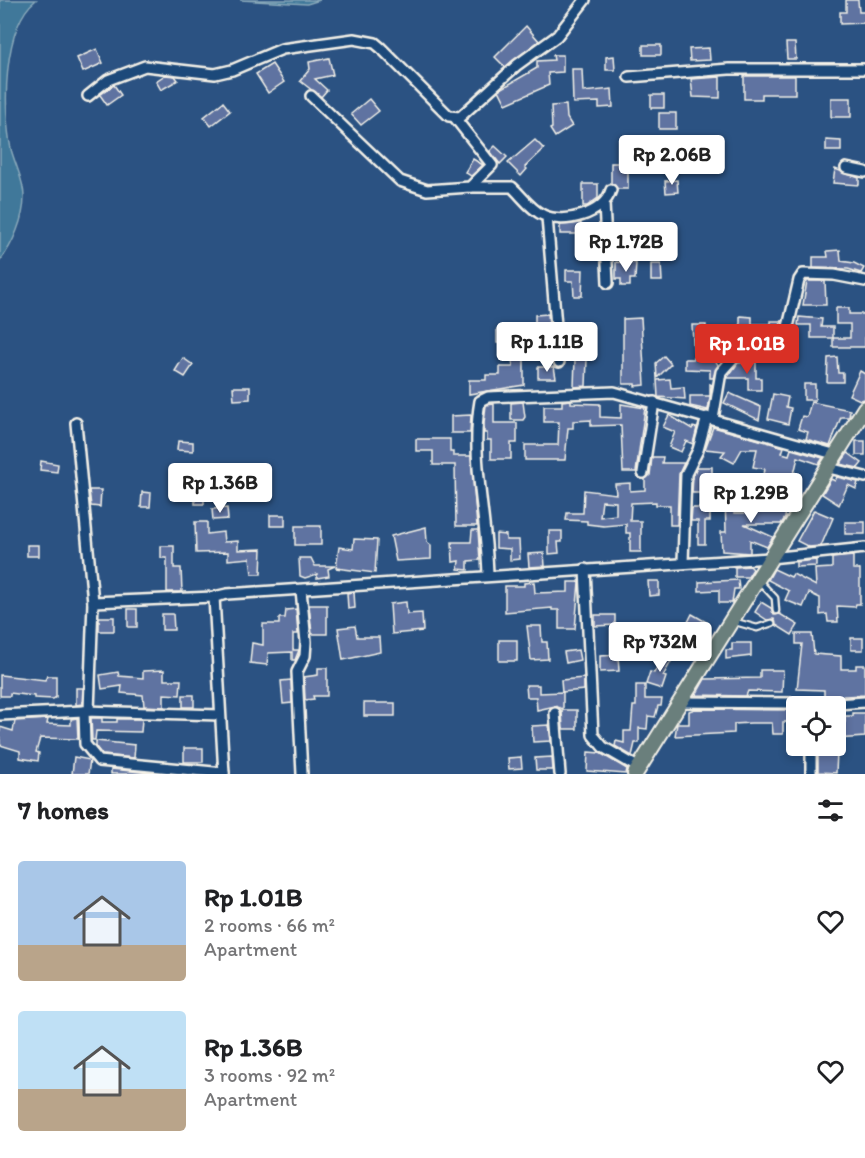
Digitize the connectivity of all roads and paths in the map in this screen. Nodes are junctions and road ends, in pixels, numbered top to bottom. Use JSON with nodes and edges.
{"nodes":[{"id":1,"x":585,"y":0,"type":"edge"},
{"id":2,"x":865,"y":69,"type":"edge"},
{"id":3,"x":629,"y":76,"type":"dead end"},
{"id":4,"x":88,"y":96,"type":"dead end"},
{"id":5,"x":311,"y":96,"type":"dead end"},
{"id":6,"x":455,"y":118,"type":"junction"},
{"id":7,"x":846,"y":168,"type":"dead end"},
{"id":8,"x":865,"y":172,"type":"edge"},
{"id":9,"x":470,"y":187,"type":"junction"},
{"id":10,"x":611,"y":190,"type":"dead end"},
{"id":11,"x":604,"y":203,"type":"junction"},
{"id":12,"x":547,"y":217,"type":"junction"},
{"id":13,"x":865,"y":281,"type":"edge"},
{"id":14,"x":608,"y":283,"type":"dead end"},
{"id":15,"x":559,"y":362,"type":"dead end"},
{"id":16,"x":654,"y":402,"type":"junction"},
{"id":17,"x":865,"y":408,"type":"edge"},
{"id":18,"x":710,"y":418,"type":"junction"},
{"id":19,"x":76,"y":423,"type":"dead end"},
{"id":20,"x":837,"y":455,"type":"junction"},
{"id":21,"x":829,"y":468,"type":"junction"},
{"id":22,"x":643,"y":472,"type":"dead end"},
{"id":23,"x":865,"y":477,"type":"edge"},
{"id":24,"x":865,"y":548,"type":"edge"},
{"id":25,"x":770,"y":558,"type":"junction"},
{"id":26,"x":683,"y":562,"type":"junction"},
{"id":27,"x":585,"y":569,"type":"junction"},
{"id":28,"x":488,"y":576,"type":"junction"},
{"id":29,"x":757,"y":579,"type":"junction"},
{"id":30,"x":301,"y":590,"type":"junction"},
{"id":31,"x":214,"y":597,"type":"junction"},
{"id":32,"x":93,"y":602,"type":"junction"},
{"id":33,"x":776,"y":611,"type":"dead end"},
{"id":34,"x":731,"y":621,"type":"junction"},
{"id":35,"x":772,"y":623,"type":"dead end"},
{"id":36,"x":680,"y":702,"type":"junction"},
{"id":37,"x":865,"y":702,"type":"edge"},
{"id":38,"x":786,"y":703,"type":"edge"},
{"id":39,"x":846,"y":703,"type":"edge"},
{"id":40,"x":87,"y":711,"type":"junction"},
{"id":41,"x":555,"y":712,"type":"dead end"},
{"id":42,"x":0,"y":715,"type":"edge"},
{"id":43,"x":220,"y":715,"type":"junction"},
{"id":44,"x":811,"y":756,"type":"edge"},
{"id":45,"x":637,"y":771,"type":"edge"},
{"id":46,"x":224,"y":773,"type":"edge"},
{"id":47,"x":302,"y":774,"type":"edge"},
{"id":48,"x":560,"y":774,"type":"edge"},
{"id":49,"x":811,"y":774,"type":"edge"}],
"edges":[{"from":1,"to":6,"type":"street"},
{"from":2,"to":3,"type":"street"},
{"from":4,"to":6,"type":"street"},
{"from":5,"to":9,"type":"street"},
{"from":6,"to":9,"type":"street"},
{"from":7,"to":8,"type":"street"},
{"from":9,"to":12,"type":"street"},
{"from":10,"to":11,"type":"street"},
{"from":11,"to":12,"type":"street"},
{"from":11,"to":14,"type":"street"},
{"from":12,"to":15,"type":"street"},
{"from":13,"to":18,"type":"street"},
{"from":16,"to":18,"type":"street"},
{"from":16,"to":22,"type":"street"},
{"from":16,"to":28,"type":"street"},
{"from":17,"to":20,"type":"main road"},
{"from":18,"to":20,"type":"street"},
{"from":18,"to":26,"type":"street"},
{"from":19,"to":32,"type":"street"},
{"from":20,"to":21,"type":"main road"},
{"from":21,"to":23,"type":"street"},
{"from":21,"to":25,"type":"main road"},
{"from":24,"to":25,"type":"street"},
{"from":25,"to":26,"type":"street"},
{"from":25,"to":29,"type":"main road"},
{"from":26,"to":27,"type":"street"},
{"from":27,"to":28,"type":"street"},
{"from":27,"to":45,"type":"street"},
{"from":28,"to":30,"type":"street"},
{"from":29,"to":33,"type":"lane"},
{"from":29,"to":34,"type":"main road"},
{"from":30,"to":31,"type":"street"},
{"from":30,"to":47,"type":"street"},
{"from":31,"to":32,"type":"street"},
{"from":31,"to":43,"type":"street"},
{"from":32,"to":40,"type":"street"},
{"from":34,"to":35,"type":"lane"},
{"from":34,"to":36,"type":"main road"},
{"from":36,"to":38,"type":"street"},
{"from":36,"to":45,"type":"main road"},
{"from":37,"to":39,"type":"street"},
{"from":40,"to":42,"type":"street"},
{"from":40,"to":43,"type":"street"},
{"from":40,"to":46,"type":"street"},
{"from":41,"to":48,"type":"street"},
{"from":43,"to":46,"type":"street"},
{"from":44,"to":49,"type":"street"}]}
